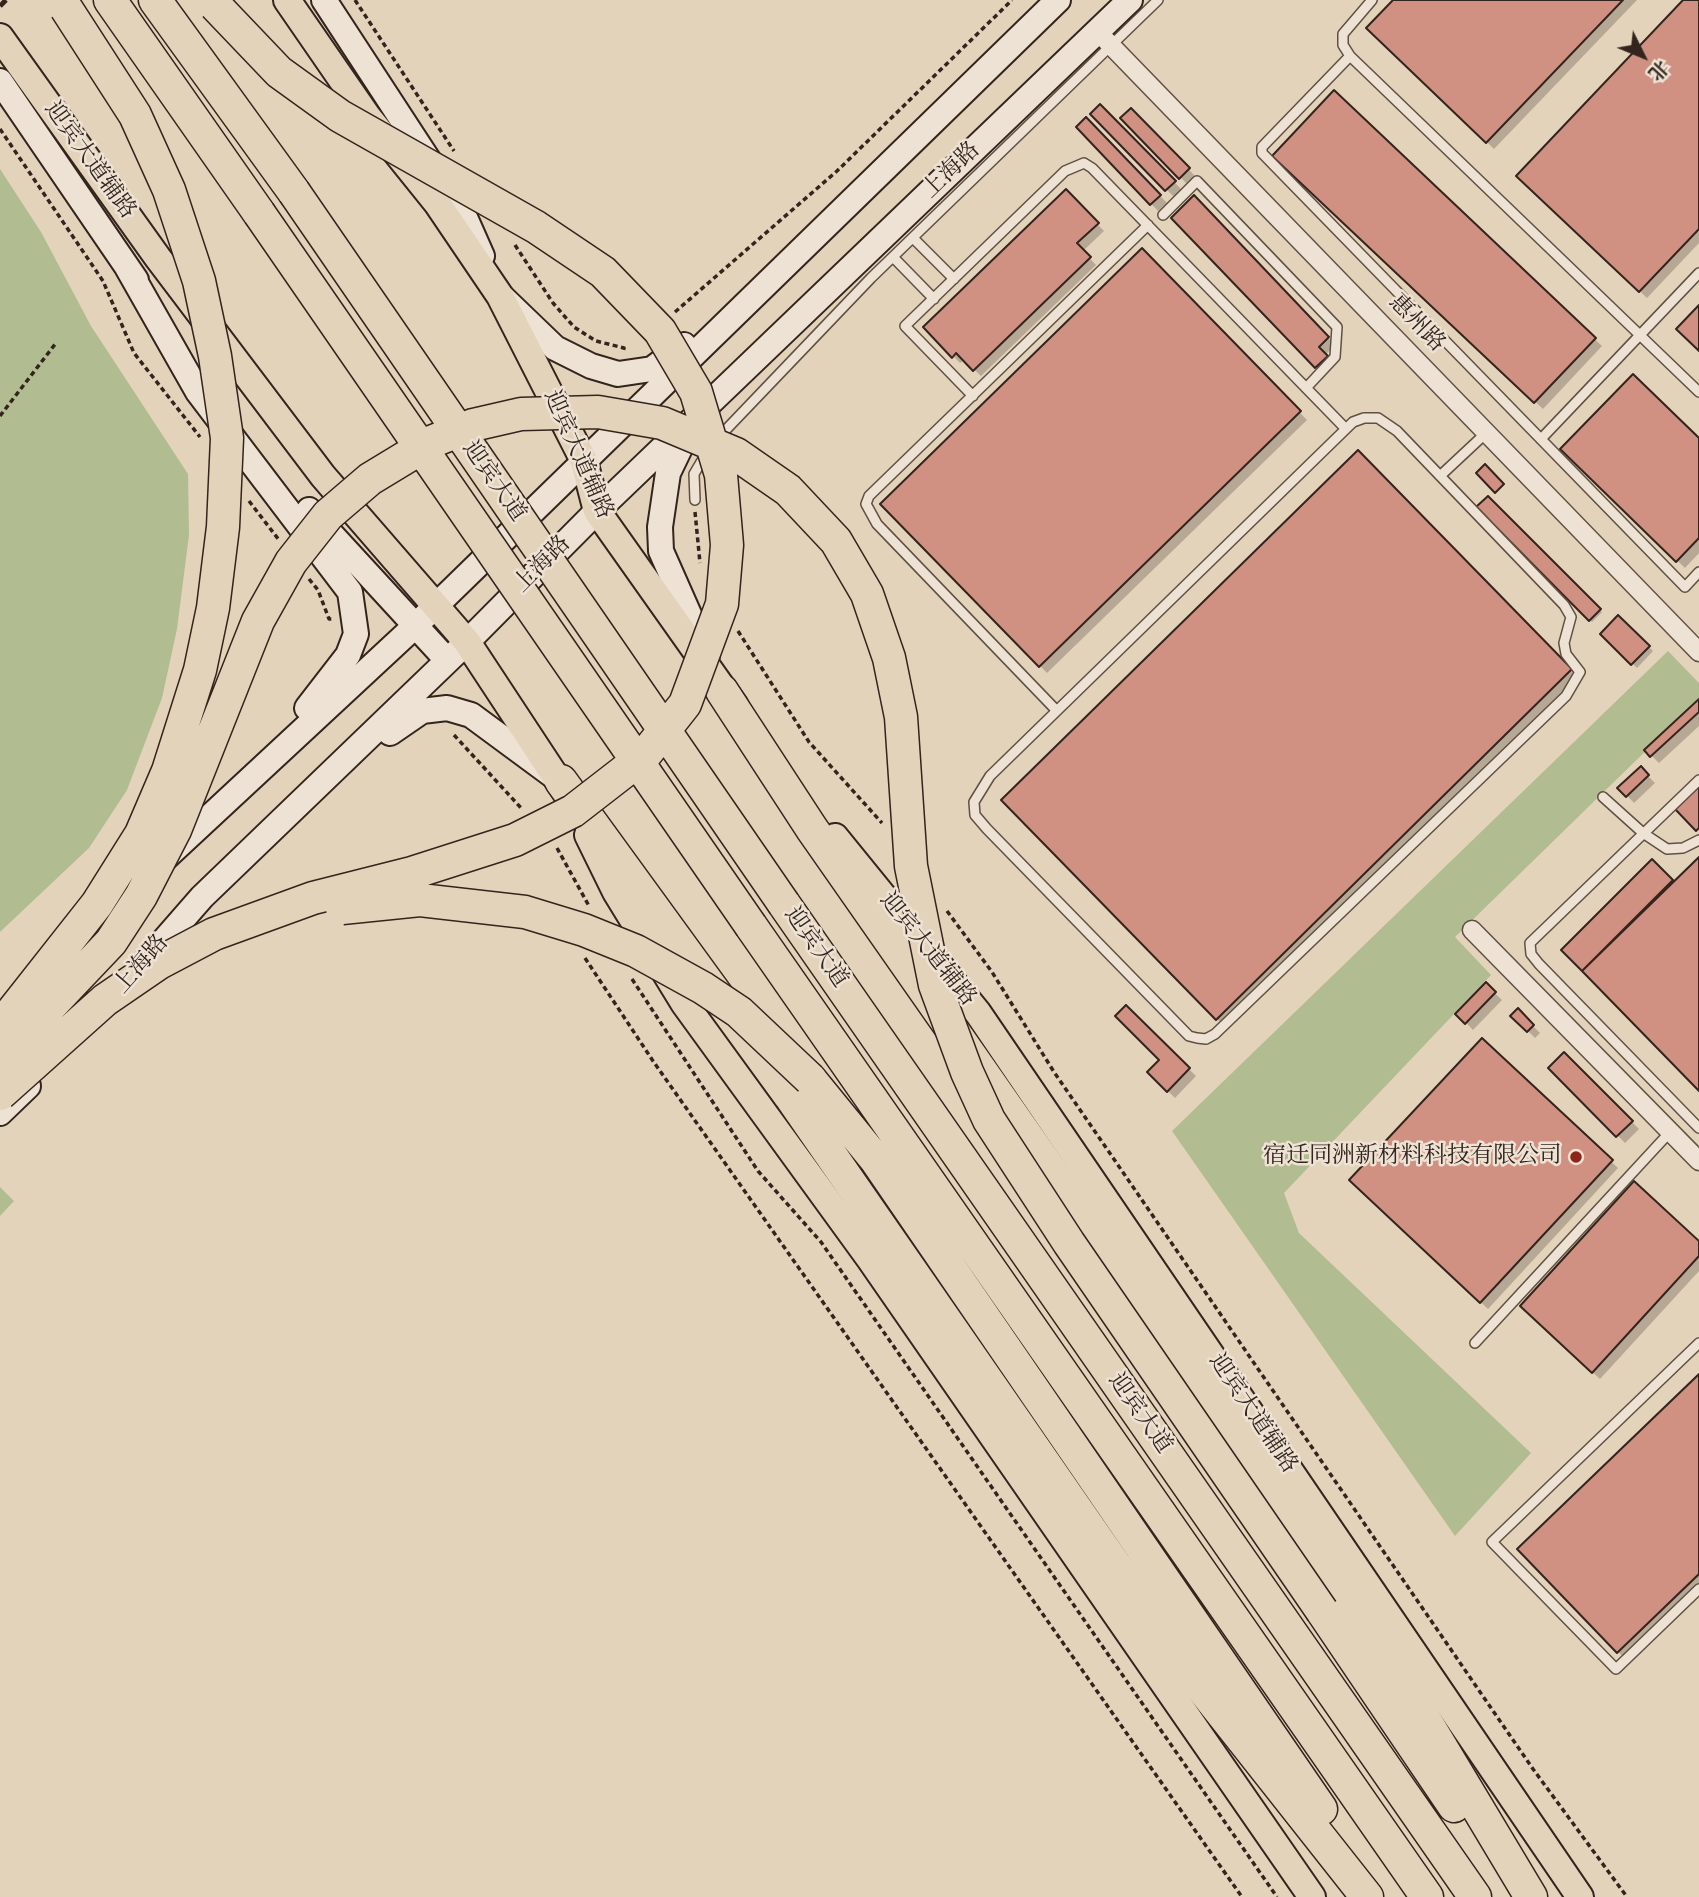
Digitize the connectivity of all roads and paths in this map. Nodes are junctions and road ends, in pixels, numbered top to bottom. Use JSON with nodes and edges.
{"nodes":[{"id":1,"x":110,"y":0,"type":"edge"},
{"id":2,"x":155,"y":0,"type":"edge"},
{"id":3,"x":287,"y":0,"type":"edge"},
{"id":4,"x":324,"y":0,"type":"edge"},
{"id":5,"x":355,"y":0,"type":"edge"},
{"id":6,"x":1012,"y":0,"type":"edge"},
{"id":7,"x":1058,"y":0,"type":"edge"},
{"id":8,"x":1130,"y":0,"type":"edge"},
{"id":9,"x":1158,"y":0,"type":"edge"},
{"id":10,"x":1372,"y":0,"type":"edge"},
{"id":11,"x":214,"y":3,"type":"edge"},
{"id":12,"x":63,"y":4,"type":"edge"},
{"id":13,"x":0,"y":37,"type":"edge"},
{"id":14,"x":1104,"y":38,"type":"junction"},
{"id":15,"x":1350,"y":55,"type":"junction"},
{"id":16,"x":0,"y":81,"type":"edge"},
{"id":17,"x":0,"y":129,"type":"edge"},
{"id":18,"x":461,"y":162,"type":"dead end"},
{"id":19,"x":844,"y":208,"type":"junction"},
{"id":20,"x":1163,"y":215,"type":"dead end"},
{"id":21,"x":1148,"y":225,"type":"junction"},
{"id":22,"x":913,"y":238,"type":"junction"},
{"id":23,"x":514,"y":244,"type":"dead end"},
{"id":24,"x":885,"y":250,"type":"junction"},
{"id":25,"x":127,"y":267,"type":"junction"},
{"id":26,"x":1699,"y":273,"type":"edge"},
{"id":27,"x":954,"y":279,"type":"junction"},
{"id":28,"x":500,"y":296,"type":"junction"},
{"id":29,"x":934,"y":299,"type":"junction"},
{"id":30,"x":668,"y":318,"type":"dead end"},
{"id":31,"x":1640,"y":335,"type":"junction"},
{"id":32,"x":56,"y":342,"type":"dead end"},
{"id":33,"x":630,"y":345,"type":"dead end"},
{"id":34,"x":624,"y":348,"type":"junction"},
{"id":35,"x":618,"y":374,"type":"junction"},
{"id":36,"x":1306,"y":388,"type":"junction"},
{"id":37,"x":1699,"y":392,"type":"edge"},
{"id":38,"x":973,"y":396,"type":"junction"},
{"id":39,"x":0,"y":416,"type":"edge"},
{"id":40,"x":1346,"y":429,"type":"junction"},
{"id":41,"x":1486,"y":433,"type":"junction"},
{"id":42,"x":201,"y":439,"type":"dead end"},
{"id":43,"x":1541,"y":439,"type":"junction"},
{"id":44,"x":584,"y":461,"type":"junction"},
{"id":45,"x":1440,"y":476,"type":"junction"},
{"id":46,"x":243,"y":493,"type":"dead end"},
{"id":47,"x":695,"y":500,"type":"joint"},
{"id":48,"x":597,"y":511,"type":"junction"},
{"id":49,"x":285,"y":547,"type":"dead end"},
{"id":50,"x":302,"y":569,"type":"dead end"},
{"id":51,"x":703,"y":569,"type":"dead end"},
{"id":52,"x":1699,"y":572,"type":"edge"},
{"id":53,"x":435,"y":607,"type":"junction"},
{"id":54,"x":355,"y":619,"type":"junction"},
{"id":55,"x":734,"y":624,"type":"dead end"},
{"id":56,"x":415,"y":626,"type":"junction"},
{"id":57,"x":467,"y":642,"type":"junction"},
{"id":58,"x":1699,"y":652,"type":"edge"},
{"id":59,"x":447,"y":660,"type":"junction"},
{"id":60,"x":722,"y":691,"type":"junction"},
{"id":61,"x":442,"y":708,"type":"junction"},
{"id":62,"x":1056,"y":710,"type":"junction"},
{"id":63,"x":1699,"y":780,"type":"edge"},
{"id":64,"x":561,"y":781,"type":"junction"},
{"id":65,"x":1603,"y":797,"type":"dead end"},
{"id":66,"x":529,"y":817,"type":"dead end"},
{"id":67,"x":887,"y":830,"type":"dead end"},
{"id":68,"x":1643,"y":834,"type":"junction"},
{"id":69,"x":1699,"y":840,"type":"edge"},
{"id":70,"x":556,"y":847,"type":"dead end"},
{"id":71,"x":136,"y":885,"type":"junction"},
{"id":72,"x":202,"y":897,"type":"junction"},
{"id":73,"x":943,"y":906,"type":"dead end"},
{"id":74,"x":590,"y":907,"type":"dead end"},
{"id":75,"x":1472,"y":930,"type":"dead end"},
{"id":76,"x":583,"y":954,"type":"dead end"},
{"id":77,"x":631,"y":978,"type":"dead end"},
{"id":78,"x":0,"y":1011,"type":"edge"},
{"id":79,"x":0,"y":1027,"type":"edge"},
{"id":80,"x":0,"y":1059,"type":"edge"},
{"id":81,"x":0,"y":1096,"type":"edge"},
{"id":82,"x":0,"y":1113,"type":"edge"},
{"id":83,"x":1699,"y":1128,"type":"edge"},
{"id":84,"x":1671,"y":1132,"type":"junction"},
{"id":85,"x":1699,"y":1161,"type":"edge"},
{"id":86,"x":1475,"y":1343,"type":"dead end"},
{"id":87,"x":1699,"y":1343,"type":"edge"},
{"id":88,"x":1699,"y":1589,"type":"edge"},
{"id":89,"x":1242,"y":1897,"type":"edge"},
{"id":90,"x":1277,"y":1897,"type":"edge"},
{"id":91,"x":1312,"y":1897,"type":"edge"},
{"id":92,"x":1367,"y":1897,"type":"edge"},
{"id":93,"x":1382,"y":1897,"type":"edge"},
{"id":94,"x":1427,"y":1897,"type":"edge"},
{"id":95,"x":1475,"y":1897,"type":"edge"},
{"id":96,"x":1515,"y":1897,"type":"edge"},
{"id":97,"x":1531,"y":1897,"type":"edge"},
{"id":98,"x":1580,"y":1897,"type":"edge"},
{"id":99,"x":1627,"y":1897,"type":"edge"}],
"edges":[{"from":1,"to":94,"type":"highway","name":"迎宾大道","bridge":true},
{"from":2,"to":95,"type":"highway","name":"迎宾大道","bridge":true},
{"from":3,"to":28,"type":"main road","name":"迎宾大道辅路"},
{"from":4,"to":28,"type":"street"},
{"from":5,"to":18,"type":"path"},
{"from":6,"to":30,"type":"path"},
{"from":7,"to":19,"type":"street","name":"上海路"},
{"from":8,"to":14,"type":"street","name":"上海路"},
{"from":9,"to":14,"type":"lane"},
{"from":10,"to":15,"type":"lane"},
{"from":11,"to":81,"type":"highway","bridge":true},
{"from":12,"to":79,"type":"highway","bridge":true},
{"from":13,"to":53,"type":"main road","name":"迎宾大道辅路"},
{"from":14,"to":22,"type":"lane"},
{"from":14,"to":24,"type":"street","name":"上海路"},
{"from":14,"to":41,"type":"street","name":"惠州路"},
{"from":15,"to":31,"type":"lane"},
{"from":15,"to":43,"type":"lane"},
{"from":16,"to":25,"type":"street"},
{"from":17,"to":42,"type":"path"},
{"from":19,"to":35,"type":"street"},
{"from":19,"to":44,"type":"street","name":"上海路"},
{"from":20,"to":36,"type":"lane"},
{"from":21,"to":27,"type":"lane"},
{"from":21,"to":36,"type":"lane"},
{"from":21,"to":38,"type":"lane"},
{"from":22,"to":24,"type":"lane"},
{"from":22,"to":27,"type":"lane"},
{"from":23,"to":34,"type":"path"},
{"from":24,"to":29,"type":"lane"},
{"from":24,"to":47,"type":"lane"},
{"from":24,"to":48,"type":"street","name":"上海路"},
{"from":24,"to":60,"type":"street"},
{"from":25,"to":54,"type":"street"},
{"from":25,"to":56,"type":"street"},
{"from":26,"to":31,"type":"lane"},
{"from":27,"to":29,"type":"lane"},
{"from":28,"to":35,"type":"street"},
{"from":28,"to":44,"type":"main road","name":"迎宾大道辅路"},
{"from":29,"to":38,"type":"lane"},
{"from":31,"to":37,"type":"lane"},
{"from":31,"to":43,"type":"lane"},
{"from":32,"to":39,"type":"path"},
{"from":33,"to":34,"type":"path"},
{"from":34,"to":35,"type":"path"},
{"from":36,"to":40,"type":"lane"},
{"from":38,"to":62,"type":"lane"},
{"from":40,"to":45,"type":"lane"},
{"from":40,"to":62,"type":"lane"},
{"from":41,"to":45,"type":"lane"},
{"from":41,"to":58,"type":"street","name":"惠州路"},
{"from":43,"to":52,"type":"lane"},
{"from":44,"to":48,"type":"main road","name":"迎宾大道辅路"},
{"from":44,"to":53,"type":"street","name":"上海路"},
{"from":45,"to":62,"type":"lane"},
{"from":46,"to":49,"type":"path"},
{"from":47,"to":51,"type":"path"},
{"from":48,"to":57,"type":"street","name":"上海路"},
{"from":48,"to":60,"type":"main road","name":"迎宾大道辅路"},
{"from":50,"to":54,"type":"path"},
{"from":53,"to":56,"type":"street","name":"上海路"},
{"from":53,"to":57,"type":"main road","name":"迎宾大道辅路"},
{"from":54,"to":71,"type":"street"},
{"from":55,"to":67,"type":"path"},
{"from":56,"to":59,"type":"street"},
{"from":56,"to":71,"type":"street","name":"上海路"},
{"from":57,"to":59,"type":"street","name":"上海路"},
{"from":57,"to":64,"type":"main road","name":"迎宾大道辅路"},
{"from":59,"to":72,"type":"street","name":"上海路"},
{"from":60,"to":97,"type":"highway"},
{"from":60,"to":98,"type":"main road","name":"迎宾大道辅路"},
{"from":61,"to":64,"type":"street"},
{"from":61,"to":66,"type":"path"},
{"from":61,"to":72,"type":"street"},
{"from":63,"to":68,"type":"lane"},
{"from":64,"to":91,"type":"main road","name":"迎宾大道辅路"},
{"from":64,"to":92,"type":"highway"},
{"from":65,"to":68,"type":"lane"},
{"from":68,"to":69,"type":"lane"},
{"from":68,"to":83,"type":"lane"},
{"from":70,"to":74,"type":"path"},
{"from":71,"to":78,"type":"street","name":"上海路"},
{"from":72,"to":82,"type":"street","name":"上海路"},
{"from":73,"to":99,"type":"path"},
{"from":75,"to":84,"type":"street"},
{"from":76,"to":89,"type":"path"},
{"from":77,"to":90,"type":"path"},
{"from":80,"to":96,"type":"highway","bridge":true},
{"from":81,"to":93,"type":"highway","bridge":true},
{"from":84,"to":85,"type":"street"},
{"from":84,"to":86,"type":"lane"},
{"from":87,"to":88,"type":"lane"}]}
